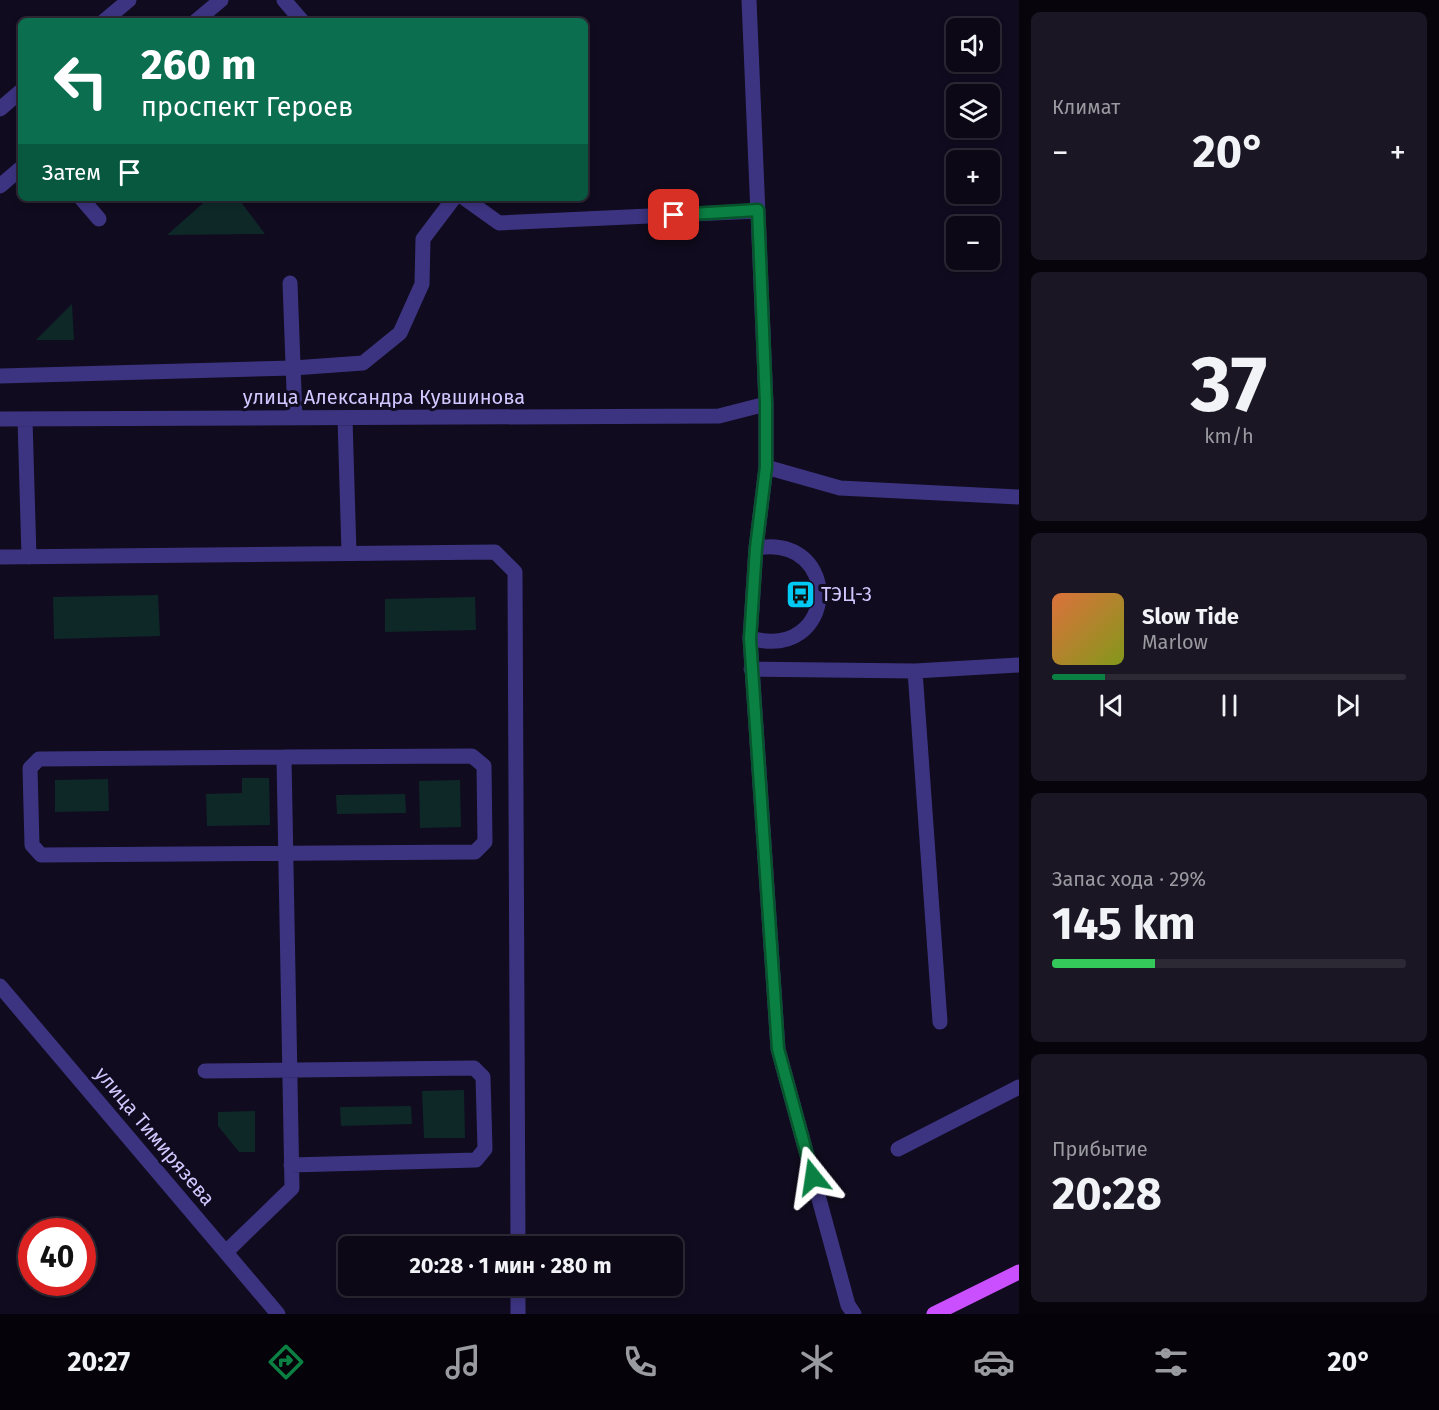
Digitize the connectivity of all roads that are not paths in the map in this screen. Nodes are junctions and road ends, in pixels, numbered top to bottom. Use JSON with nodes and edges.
{"nodes":[{"id":1,"x":129,"y":0,"type":"edge"},
{"id":2,"x":221,"y":0,"type":"edge"},
{"id":3,"x":284,"y":0,"type":"edge"},
{"id":4,"x":748,"y":0,"type":"edge"},
{"id":5,"x":108,"y":18,"type":"edge"},
{"id":6,"x":200,"y":18,"type":"edge"},
{"id":7,"x":299,"y":18,"type":"edge"},
{"id":8,"x":18,"y":94,"type":"edge"},
{"id":9,"x":0,"y":109,"type":"edge"},
{"id":10,"x":18,"y":171,"type":"edge"},
{"id":11,"x":0,"y":186,"type":"edge"},
{"id":12,"x":84,"y":201,"type":"edge"},
{"id":13,"x":452,"y":201,"type":"edge"},
{"id":14,"x":468,"y":201,"type":"edge"},
{"id":15,"x":758,"y":210,"type":"junction"},
{"id":16,"x":99,"y":219,"type":"dead end"},
{"id":17,"x":290,"y":283,"type":"dead end"},
{"id":18,"x":293,"y":368,"type":"junction"},
{"id":19,"x":0,"y":376,"type":"edge"},
{"id":20,"x":766,"y":404,"type":"junction"},
{"id":21,"x":295,"y":418,"type":"junction"},
{"id":22,"x":345,"y":418,"type":"junction"},
{"id":23,"x":0,"y":419,"type":"edge"},
{"id":24,"x":25,"y":419,"type":"junction"},
{"id":25,"x":766,"y":467,"type":"junction"},
{"id":26,"x":1019,"y":497,"type":"edge"},
{"id":27,"x":756,"y":548,"type":"junction"},
{"id":28,"x":349,"y":553,"type":"junction"},
{"id":29,"x":29,"y":556,"type":"junction"},
{"id":30,"x":0,"y":557,"type":"edge"},
{"id":31,"x":750,"y":639,"type":"junction"},
{"id":32,"x":1019,"y":664,"type":"edge"},
{"id":33,"x":752,"y":669,"type":"junction"},
{"id":34,"x":915,"y":671,"type":"junction"},
{"id":35,"x":284,"y":757,"type":"junction"},
{"id":36,"x":285,"y":852,"type":"junction"},
{"id":37,"x":0,"y":986,"type":"edge"},
{"id":38,"x":940,"y":1022,"type":"dead end"},
{"id":39,"x":205,"y":1071,"type":"dead end"},
{"id":40,"x":290,"y":1071,"type":"junction"},
{"id":41,"x":1019,"y":1087,"type":"edge"},
{"id":42,"x":898,"y":1149,"type":"dead end"},
{"id":43,"x":291,"y":1165,"type":"junction"},
{"id":44,"x":518,"y":1236,"type":"edge"},
{"id":45,"x":226,"y":1252,"type":"junction"},
{"id":46,"x":1019,"y":1272,"type":"edge"},
{"id":47,"x":518,"y":1296,"type":"edge"},
{"id":48,"x":278,"y":1314,"type":"edge"},
{"id":49,"x":518,"y":1314,"type":"edge"},
{"id":50,"x":854,"y":1314,"type":"edge"},
{"id":51,"x":934,"y":1314,"type":"edge"}],
"edges":[{"from":1,"to":5,"type":"street"},
{"from":2,"to":6,"type":"street"},
{"from":3,"to":7,"type":"street"},
{"from":4,"to":15,"type":"street"},
{"from":8,"to":9,"type":"street"},
{"from":10,"to":11,"type":"street"},
{"from":12,"to":16,"type":"street"},
{"from":13,"to":18,"type":"street"},
{"from":14,"to":15,"type":"street"},
{"from":15,"to":20,"type":"street"},
{"from":17,"to":18,"type":"street"},
{"from":18,"to":19,"type":"street"},
{"from":18,"to":21,"type":"street"},
{"from":20,"to":22,"type":"street","name":"улица Александра Кувшинова"},
{"from":20,"to":25,"type":"street"},
{"from":21,"to":22,"type":"street","name":"улица Александра Кувшинова"},
{"from":21,"to":24,"type":"street","name":"улица Александра Кувшинова"},
{"from":22,"to":28,"type":"street"},
{"from":23,"to":24,"type":"street","name":"улица Александра Кувшинова"},
{"from":24,"to":29,"type":"street"},
{"from":25,"to":26,"type":"street"},
{"from":25,"to":27,"type":"street"},
{"from":27,"to":31,"type":"street"},
{"from":27,"to":31,"type":"street"},
{"from":28,"to":29,"type":"street"},
{"from":28,"to":44,"type":"street"},
{"from":29,"to":30,"type":"street"},
{"from":31,"to":33,"type":"street"},
{"from":32,"to":34,"type":"street"},
{"from":33,"to":34,"type":"street"},
{"from":33,"to":50,"type":"street"},
{"from":34,"to":38,"type":"street"},
{"from":35,"to":36,"type":"street"},
{"from":35,"to":36,"type":"street"},
{"from":35,"to":36,"type":"street"},
{"from":36,"to":40,"type":"street"},
{"from":37,"to":45,"type":"street","name":"улица Тимирязева"},
{"from":39,"to":40,"type":"street"},
{"from":40,"to":43,"type":"street"},
{"from":40,"to":43,"type":"street"},
{"from":41,"to":42,"type":"street"},
{"from":43,"to":45,"type":"street"},
{"from":45,"to":48,"type":"street","name":"улица Тимирязева"},
{"from":46,"to":51,"type":"main road"},
{"from":47,"to":49,"type":"street"}]}
